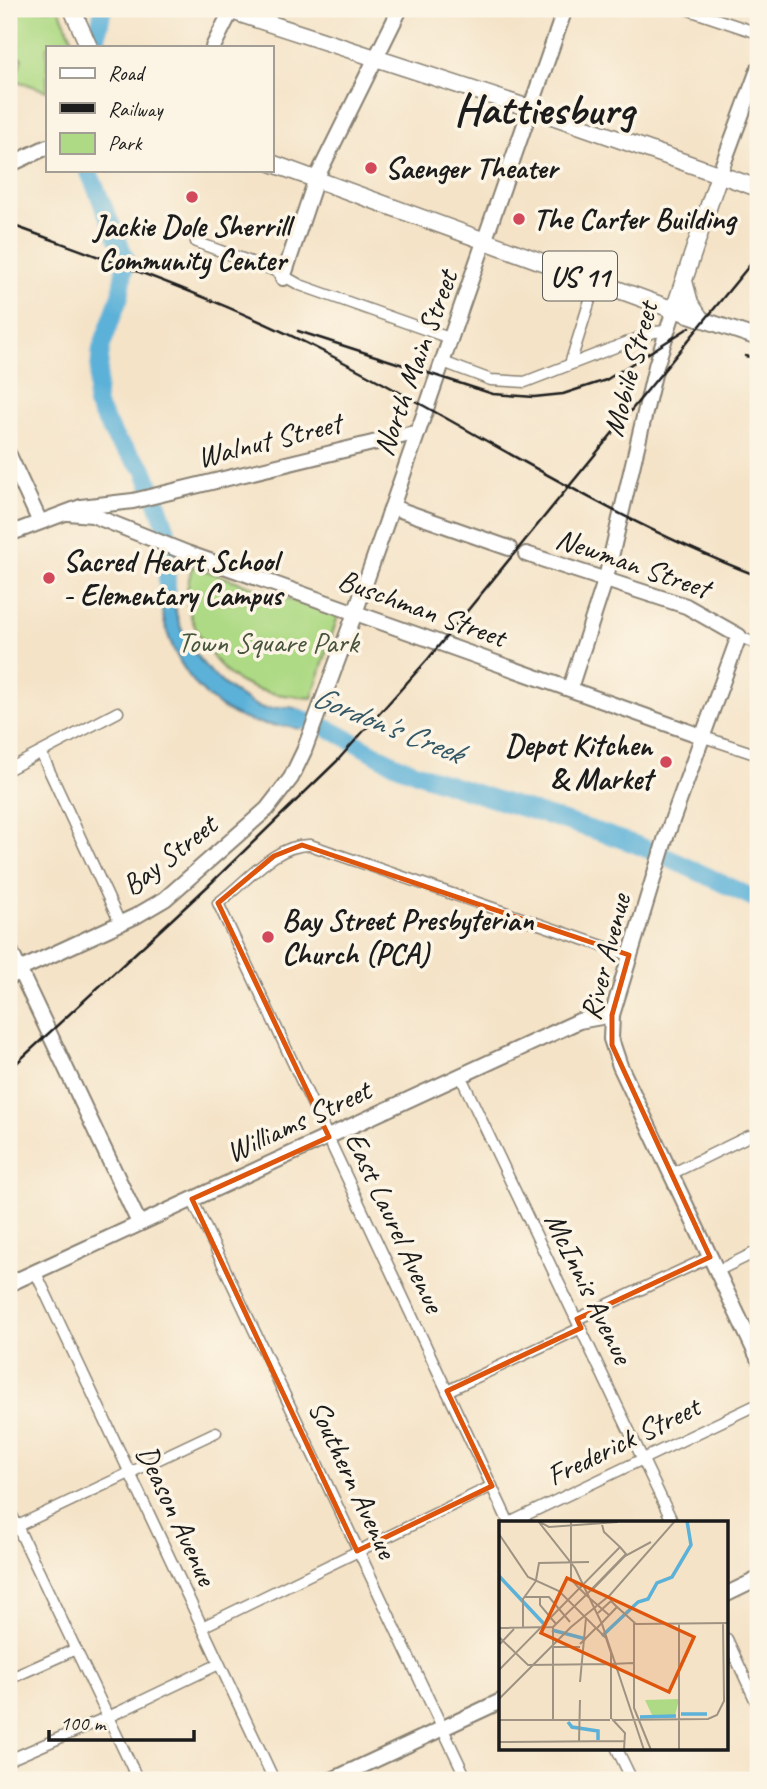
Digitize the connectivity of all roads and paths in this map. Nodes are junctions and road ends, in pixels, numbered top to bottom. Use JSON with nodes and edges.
{"nodes":[{"id":1,"x":72,"y":9,"type":"edge"},
{"id":2,"x":400,"y":9,"type":"edge"},
{"id":3,"x":565,"y":9,"type":"edge"},
{"id":4,"x":686,"y":9,"type":"edge"},
{"id":5,"x":229,"y":10,"type":"edge"},
{"id":6,"x":758,"y":33,"type":"edge"},
{"id":7,"x":89,"y":46,"type":"edge"},
{"id":8,"x":213,"y":46,"type":"edge"},
{"id":9,"x":376,"y":57,"type":"junction"},
{"id":10,"x":758,"y":70,"type":"edge"},
{"id":11,"x":531,"y":109,"type":"junction"},
{"id":12,"x":46,"y":147,"type":"edge"},
{"id":13,"x":273,"y":164,"type":"edge"},
{"id":14,"x":9,"y":165,"type":"edge"},
{"id":15,"x":719,"y":175,"type":"junction"},
{"id":16,"x":316,"y":178,"type":"junction"},
{"id":17,"x":758,"y":188,"type":"edge"},
{"id":18,"x":196,"y":242,"type":"dead end"},
{"id":19,"x":486,"y":242,"type":"junction"},
{"id":20,"x":283,"y":278,"type":"junction"},
{"id":21,"x":596,"y":281,"type":"junction"},
{"id":22,"x":684,"y":281,"type":"junction"},
{"id":23,"x":674,"y":310,"type":"junction"},
{"id":24,"x":700,"y":318,"type":"junction"},
{"id":25,"x":666,"y":331,"type":"junction"},
{"id":26,"x":758,"y":338,"type":"edge"},
{"id":27,"x":452,"y":339,"type":"junction"},
{"id":28,"x":443,"y":362,"type":"junction"},
{"id":29,"x":570,"y":364,"type":"junction"},
{"id":30,"x":418,"y":432,"type":"junction"},
{"id":31,"x":9,"y":455,"type":"edge"},
{"id":32,"x":137,"y":499,"type":"junction"},
{"id":33,"x":392,"y":507,"type":"junction"},
{"id":34,"x":68,"y":513,"type":"junction"},
{"id":35,"x":39,"y":520,"type":"junction"},
{"id":36,"x":115,"y":524,"type":"junction"},
{"id":37,"x":9,"y":534,"type":"edge"},
{"id":38,"x":509,"y":548,"type":"dead end"},
{"id":39,"x":526,"y":554,"type":"dead end"},
{"id":40,"x":606,"y":578,"type":"junction"},
{"id":41,"x":355,"y":613,"type":"junction"},
{"id":42,"x":739,"y":636,"type":"junction"},
{"id":43,"x":758,"y":645,"type":"edge"},
{"id":44,"x":570,"y":688,"type":"junction"},
{"id":45,"x":118,"y":712,"type":"dead end"},
{"id":46,"x":310,"y":734,"type":"joint"},
{"id":47,"x":704,"y":737,"type":"junction"},
{"id":48,"x":41,"y":753,"type":"junction"},
{"id":49,"x":758,"y":755,"type":"edge"},
{"id":50,"x":9,"y":769,"type":"edge"},
{"id":51,"x":120,"y":923,"type":"junction"},
{"id":52,"x":9,"y":948,"type":"edge"},
{"id":53,"x":629,"y":955,"type":"junction"},
{"id":54,"x":12,"y":973,"type":"edge"},
{"id":55,"x":612,"y":1015,"type":"junction"},
{"id":56,"x":460,"y":1075,"type":"junction"},
{"id":57,"x":749,"y":1136,"type":"dead end"},
{"id":58,"x":329,"y":1137,"type":"junction"},
{"id":59,"x":671,"y":1174,"type":"junction"},
{"id":60,"x":192,"y":1199,"type":"junction"},
{"id":61,"x":139,"y":1223,"type":"junction"},
{"id":62,"x":758,"y":1251,"type":"edge"},
{"id":63,"x":714,"y":1264,"type":"junction"},
{"id":64,"x":35,"y":1271,"type":"junction"},
{"id":65,"x":9,"y":1284,"type":"edge"},
{"id":66,"x":579,"y":1324,"type":"junction"},
{"id":67,"x":758,"y":1358,"type":"edge"},
{"id":68,"x":447,"y":1391,"type":"junction"},
{"id":69,"x":758,"y":1404,"type":"edge"},
{"id":70,"x":216,"y":1432,"type":"dead end"},
{"id":71,"x":643,"y":1458,"type":"junction"},
{"id":72,"x":130,"y":1474,"type":"junction"},
{"id":73,"x":492,"y":1486,"type":"junction"},
{"id":74,"x":9,"y":1509,"type":"edge"},
{"id":75,"x":508,"y":1521,"type":"edge"},
{"id":76,"x":513,"y":1521,"type":"edge"},
{"id":77,"x":672,"y":1521,"type":"edge"},
{"id":78,"x":13,"y":1528,"type":"edge"},
{"id":79,"x":357,"y":1551,"type":"junction"},
{"id":80,"x":758,"y":1579,"type":"edge"},
{"id":81,"x":728,"y":1594,"type":"edge"},
{"id":82,"x":202,"y":1627,"type":"junction"},
{"id":83,"x":728,"y":1641,"type":"edge"},
{"id":84,"x":76,"y":1649,"type":"junction"},
{"id":85,"x":219,"y":1664,"type":"junction"},
{"id":86,"x":9,"y":1679,"type":"edge"},
{"id":87,"x":499,"y":1703,"type":"edge"},
{"id":88,"x":758,"y":1706,"type":"edge"},
{"id":89,"x":108,"y":1716,"type":"junction"},
{"id":90,"x":443,"y":1729,"type":"junction"},
{"id":91,"x":617,"y":1750,"type":"edge"},
{"id":92,"x":9,"y":1760,"type":"edge"},
{"id":93,"x":138,"y":1780,"type":"edge"},
{"id":94,"x":274,"y":1780,"type":"edge"},
{"id":95,"x":332,"y":1780,"type":"edge"},
{"id":96,"x":467,"y":1780,"type":"edge"},
{"id":97,"x":632,"y":1780,"type":"edge"}],
"edges":[{"from":1,"to":7,"type":"main road"},
{"from":2,"to":9,"type":"street"},
{"from":3,"to":11,"type":"street","name":"North Main Street"},
{"from":4,"to":6,"type":"street"},
{"from":5,"to":8,"type":"street"},
{"from":5,"to":9,"type":"main road"},
{"from":9,"to":11,"type":"main road"},
{"from":9,"to":16,"type":"street"},
{"from":10,"to":15,"type":"street","name":"Mobile Street"},
{"from":11,"to":15,"type":"main road"},
{"from":11,"to":19,"type":"street","name":"North Main Street"},
{"from":12,"to":14,"type":"street"},
{"from":13,"to":16,"type":"main road","number":"US 11"},
{"from":15,"to":17,"type":"main road"},
{"from":15,"to":22,"type":"main road","name":"Mobile Street"},
{"from":16,"to":19,"type":"main road","number":"US 11"},
{"from":16,"to":20,"type":"street"},
{"from":18,"to":20,"type":"street"},
{"from":19,"to":21,"type":"main road","number":"US 11"},
{"from":19,"to":27,"type":"street","name":"North Main Street"},
{"from":20,"to":27,"type":"street"},
{"from":21,"to":23,"type":"main road","number":"US 11"},
{"from":21,"to":29,"type":"street"},
{"from":22,"to":23,"type":"main road","name":"Mobile Street"},
{"from":22,"to":24,"type":"main road"},
{"from":23,"to":24,"type":"street"},
{"from":23,"to":25,"type":"street","name":"Mobile Street"},
{"from":24,"to":26,"type":"street"},
{"from":25,"to":29,"type":"street"},
{"from":25,"to":40,"type":"street","name":"Mobile Street"},
{"from":27,"to":28,"type":"street","name":"North Main Street"},
{"from":28,"to":29,"type":"street"},
{"from":28,"to":30,"type":"street","name":"North Main Street"},
{"from":30,"to":32,"type":"street","name":"Walnut Street"},
{"from":30,"to":33,"type":"street","name":"North Main Street"},
{"from":31,"to":35,"type":"street"},
{"from":32,"to":34,"type":"street","name":"Walnut Street"},
{"from":32,"to":36,"type":"street"},
{"from":33,"to":38,"type":"street","name":"Newman Street"},
{"from":33,"to":41,"type":"street","name":"North Main Street"},
{"from":34,"to":35,"type":"street","name":"Walnut Street"},
{"from":34,"to":36,"type":"street","name":"Buschman Street"},
{"from":35,"to":37,"type":"street","name":"Walnut Street"},
{"from":36,"to":41,"type":"street","name":"Buschman Street"},
{"from":39,"to":40,"type":"street","name":"Newman Street"},
{"from":40,"to":42,"type":"street","name":"Newman Street"},
{"from":40,"to":44,"type":"street","name":"Mobile Street"},
{"from":41,"to":44,"type":"street","name":"Buschman Street"},
{"from":41,"to":46,"type":"street","name":"North Main Street"},
{"from":42,"to":43,"type":"street","name":"Newman Street"},
{"from":42,"to":47,"type":"street","name":"River Avenue"},
{"from":44,"to":47,"type":"street","name":"Buschman Street"},
{"from":45,"to":48,"type":"street"},
{"from":46,"to":51,"type":"street","name":"Bay Street"},
{"from":47,"to":49,"type":"street","name":"Buschman Street"},
{"from":47,"to":53,"type":"street","name":"River Avenue"},
{"from":48,"to":50,"type":"street"},
{"from":48,"to":51,"type":"street"},
{"from":51,"to":54,"type":"street","name":"Bay Street"},
{"from":52,"to":54,"type":"street"},
{"from":53,"to":55,"type":"street","name":"River Avenue"},
{"from":53,"to":58,"type":"street","name":"East Laurel Avenue"},
{"from":54,"to":61,"type":"street"},
{"from":55,"to":56,"type":"street","name":"Williams Street"},
{"from":55,"to":59,"type":"street","name":"River Avenue"},
{"from":56,"to":58,"type":"street","name":"Williams Street"},
{"from":56,"to":66,"type":"street","name":"McInnis Avenue"},
{"from":57,"to":59,"type":"street"},
{"from":58,"to":60,"type":"street","name":"Williams Street"},
{"from":58,"to":68,"type":"street","name":"East Laurel Avenue"},
{"from":59,"to":63,"type":"street","name":"River Avenue"},
{"from":60,"to":61,"type":"street","name":"Williams Street"},
{"from":60,"to":79,"type":"street","name":"Southern Avenue"},
{"from":61,"to":64,"type":"street","name":"Williams Street"},
{"from":62,"to":63,"type":"street"},
{"from":63,"to":66,"type":"street"},
{"from":63,"to":67,"type":"street","name":"River Avenue"},
{"from":64,"to":65,"type":"street","name":"Williams Street"},
{"from":64,"to":72,"type":"street","name":"Deason Avenue"},
{"from":66,"to":68,"type":"street"},
{"from":66,"to":71,"type":"street","name":"McInnis Avenue"},
{"from":68,"to":73,"type":"street","name":"East Laurel Avenue"},
{"from":69,"to":71,"type":"street","name":"Frederick Street"},
{"from":70,"to":72,"type":"street"},
{"from":71,"to":76,"type":"street","name":"Frederick Street"},
{"from":71,"to":77,"type":"street","name":"McInnis Avenue"},
{"from":72,"to":78,"type":"street"},
{"from":72,"to":82,"type":"street","name":"Deason Avenue"},
{"from":73,"to":75,"type":"street","name":"East Laurel Avenue"},
{"from":73,"to":79,"type":"street"},
{"from":74,"to":78,"type":"street"},
{"from":78,"to":84,"type":"street"},
{"from":79,"to":82,"type":"street"},
{"from":79,"to":90,"type":"street","name":"Southern Avenue"},
{"from":80,"to":81,"type":"street"},
{"from":82,"to":85,"type":"street","name":"Deason Avenue"},
{"from":83,"to":88,"type":"street"},
{"from":84,"to":86,"type":"street"},
{"from":84,"to":89,"type":"street"},
{"from":85,"to":89,"type":"street"},
{"from":85,"to":94,"type":"street","name":"Deason Avenue"},
{"from":87,"to":90,"type":"street"},
{"from":89,"to":92,"type":"street"},
{"from":89,"to":93,"type":"street"},
{"from":90,"to":95,"type":"street"},
{"from":90,"to":96,"type":"street","name":"Southern Avenue"},
{"from":91,"to":97,"type":"street"}]}
